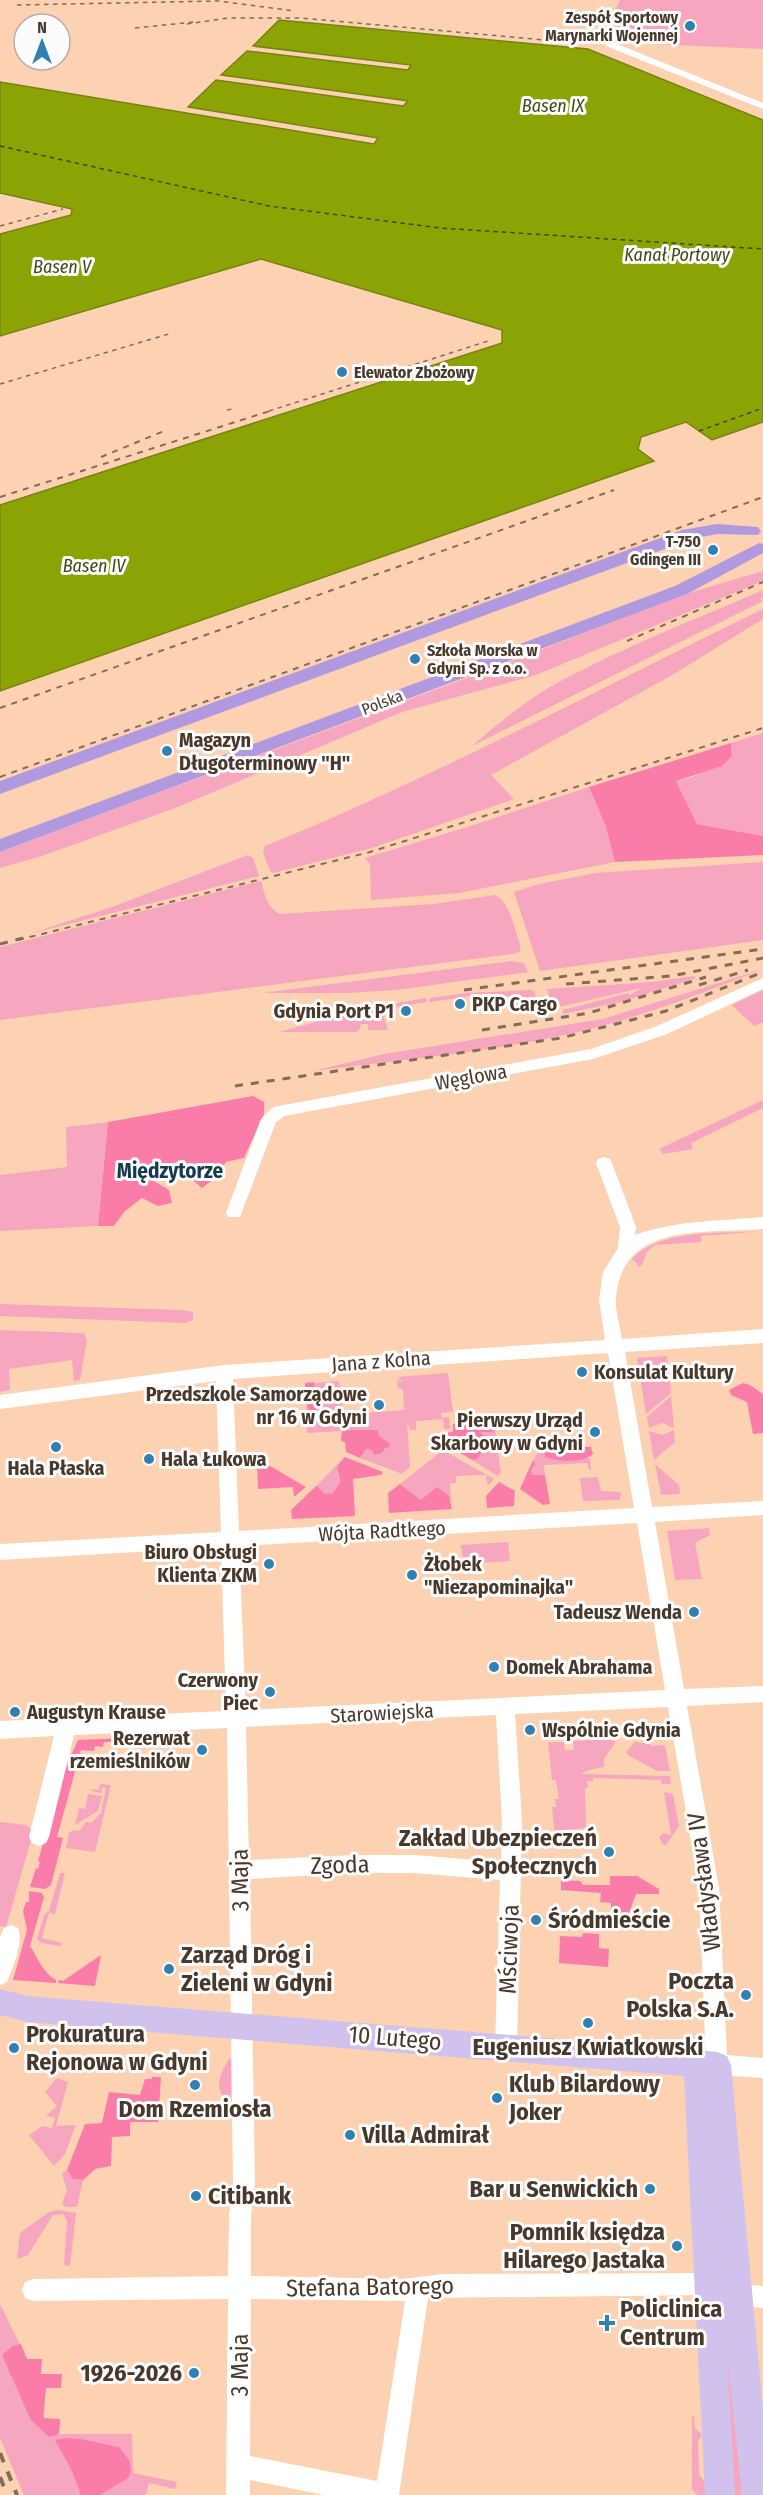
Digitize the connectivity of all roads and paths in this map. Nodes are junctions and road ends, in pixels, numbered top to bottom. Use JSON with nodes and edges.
{"nodes":[{"id":1,"x":609,"y":44,"type":"dead end"},
{"id":2,"x":763,"y":106,"type":"edge"},
{"id":3,"x":760,"y":544,"type":"edge"},
{"id":4,"x":0,"y":788,"type":"edge"},
{"id":5,"x":0,"y":846,"type":"edge"},
{"id":6,"x":763,"y":983,"type":"edge"},
{"id":7,"x":603,"y":1163,"type":"dead end"},
{"id":8,"x":234,"y":1213,"type":"dead end"},
{"id":9,"x":625,"y":1217,"type":"junction"},
{"id":10,"x":763,"y":1223,"type":"edge"},
{"id":11,"x":661,"y":1232,"type":"junction"},
{"id":12,"x":626,"y":1250,"type":"junction"},
{"id":13,"x":763,"y":1336,"type":"edge"},
{"id":14,"x":615,"y":1346,"type":"junction"},
{"id":15,"x":225,"y":1372,"type":"junction"},
{"id":16,"x":0,"y":1402,"type":"edge"},
{"id":17,"x":763,"y":1508,"type":"edge"},
{"id":18,"x":645,"y":1514,"type":"junction"},
{"id":19,"x":230,"y":1539,"type":"junction"},
{"id":20,"x":0,"y":1552,"type":"edge"},
{"id":21,"x":676,"y":1689,"type":"junction"},
{"id":22,"x":763,"y":1694,"type":"edge"},
{"id":23,"x":505,"y":1707,"type":"junction"},
{"id":24,"x":236,"y":1720,"type":"junction"},
{"id":25,"x":66,"y":1727,"type":"junction"},
{"id":26,"x":0,"y":1730,"type":"edge"},
{"id":27,"x":39,"y":1837,"type":"dead end"},
{"id":28,"x":239,"y":1870,"type":"junction"},
{"id":29,"x":512,"y":1872,"type":"junction"},
{"id":30,"x":11,"y":1935,"type":"dead end"},
{"id":31,"x":0,"y":1975,"type":"edge"},
{"id":32,"x":0,"y":2002,"type":"edge"},
{"id":33,"x":27,"y":2009,"type":"junction"},
{"id":34,"x":0,"y":2018,"type":"edge"},
{"id":35,"x":243,"y":2026,"type":"junction"},
{"id":36,"x":506,"y":2048,"type":"junction"},
{"id":37,"x":707,"y":2064,"type":"junction"},
{"id":38,"x":763,"y":2068,"type":"edge"},
{"id":39,"x":708,"y":2284,"type":"junction"},
{"id":40,"x":239,"y":2288,"type":"junction"},
{"id":41,"x":418,"y":2288,"type":"junction"},
{"id":42,"x":33,"y":2290,"type":"dead end"},
{"id":43,"x":749,"y":2296,"type":"edge"},
{"id":44,"x":238,"y":2466,"type":"junction"},
{"id":45,"x":238,"y":2495,"type":"edge"},
{"id":46,"x":386,"y":2495,"type":"edge"},
{"id":47,"x":720,"y":2495,"type":"edge"},
{"id":48,"x":757,"y":2495,"type":"edge"}],
"edges":[{"from":1,"to":2,"type":"street"},
{"from":3,"to":4,"type":"highway"},
{"from":3,"to":5,"type":"highway","name":"Polska"},
{"from":6,"to":8,"type":"street","name":"Węglowa"},
{"from":7,"to":9,"type":"street"},
{"from":9,"to":11,"type":"street"},
{"from":9,"to":12,"type":"street"},
{"from":10,"to":11,"type":"street"},
{"from":11,"to":12,"type":"street"},
{"from":12,"to":14,"type":"street","name":"Władysława IV"},
{"from":13,"to":14,"type":"street","name":"Jana z Kolna"},
{"from":14,"to":15,"type":"street","name":"Jana z Kolna"},
{"from":14,"to":18,"type":"street","name":"Władysława IV"},
{"from":15,"to":16,"type":"street","name":"Jana z Kolna"},
{"from":15,"to":19,"type":"street","name":"3 Maja"},
{"from":17,"to":18,"type":"street","name":"Wójta Radtkego"},
{"from":18,"to":19,"type":"street","name":"Wójta Radtkego"},
{"from":18,"to":21,"type":"street","name":"Władysława IV"},
{"from":19,"to":20,"type":"street","name":"Wójta Radtkego"},
{"from":19,"to":24,"type":"street","name":"3 Maja"},
{"from":21,"to":22,"type":"street","name":"Starowiejska"},
{"from":21,"to":23,"type":"street","name":"Starowiejska"},
{"from":21,"to":37,"type":"street","name":"Władysława IV"},
{"from":23,"to":24,"type":"street","name":"Starowiejska"},
{"from":23,"to":29,"type":"street","name":"Mściwoja"},
{"from":24,"to":25,"type":"street","name":"Starowiejska"},
{"from":24,"to":28,"type":"street","name":"3 Maja"},
{"from":25,"to":26,"type":"street","name":"Starowiejska"},
{"from":25,"to":27,"type":"street"},
{"from":28,"to":29,"type":"street","name":"Zgoda"},
{"from":28,"to":35,"type":"street","name":"3 Maja"},
{"from":29,"to":36,"type":"street","name":"Mściwoja"},
{"from":30,"to":31,"type":"street"},
{"from":32,"to":33,"type":"main road"},
{"from":33,"to":34,"type":"main road"},
{"from":33,"to":35,"type":"main road","name":"10 Lutego"},
{"from":35,"to":36,"type":"main road","name":"10 Lutego"},
{"from":35,"to":40,"type":"street","name":"3 Maja"},
{"from":36,"to":37,"type":"main road","name":"10 Lutego"},
{"from":37,"to":38,"type":"street","name":"10 Lutego"},
{"from":37,"to":39,"type":"main road","name":"Władysława IV"},
{"from":37,"to":43,"type":"main road","name":"Władysława IV"},
{"from":39,"to":41,"type":"street","name":"Stefana Batorego"},
{"from":39,"to":47,"type":"main road","name":"Władysława IV"},
{"from":40,"to":41,"type":"street","name":"Stefana Batorego"},
{"from":40,"to":42,"type":"street","name":"Stefana Batorego"},
{"from":40,"to":44,"type":"street","name":"3 Maja"},
{"from":41,"to":46,"type":"street"},
{"from":43,"to":48,"type":"main road","name":"Władysława IV"},
{"from":44,"to":45,"type":"street","name":"3 Maja"},
{"from":44,"to":46,"type":"street"}]}
